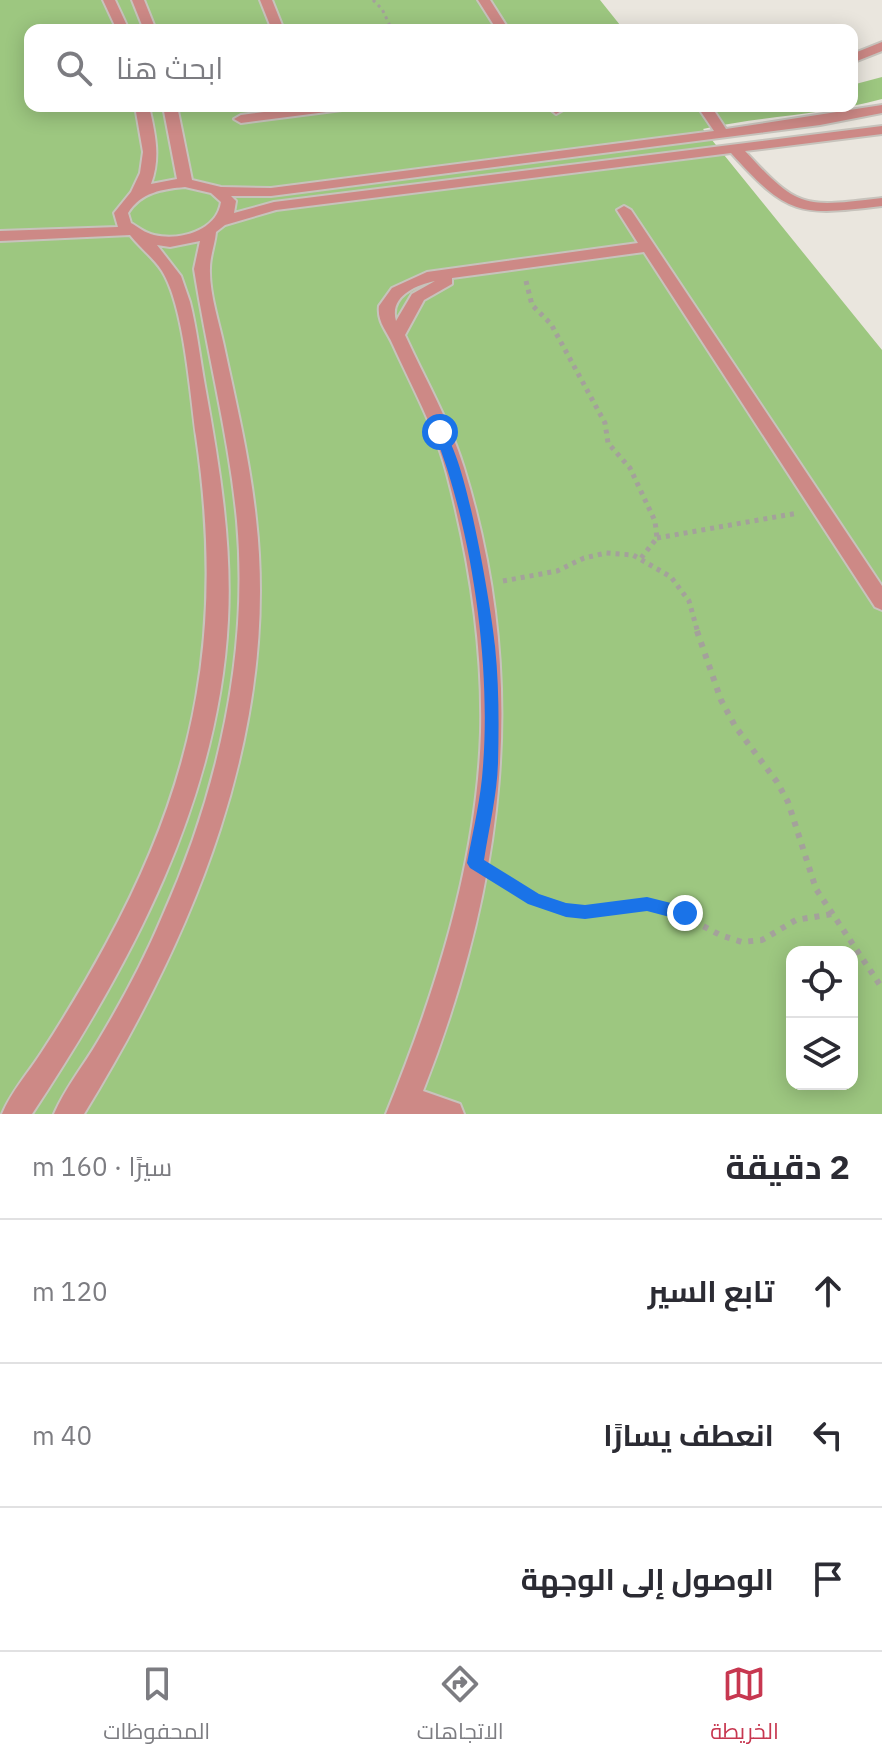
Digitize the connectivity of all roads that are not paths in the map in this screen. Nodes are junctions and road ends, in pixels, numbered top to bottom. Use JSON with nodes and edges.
{"nodes":[{"id":1,"x":109,"y":0,"type":"edge"},
{"id":2,"x":138,"y":0,"type":"edge"},
{"id":3,"x":266,"y":0,"type":"edge"},
{"id":4,"x":484,"y":0,"type":"edge"},
{"id":5,"x":120,"y":24,"type":"edge"},
{"id":6,"x":148,"y":24,"type":"edge"},
{"id":7,"x":276,"y":24,"type":"edge"},
{"id":8,"x":499,"y":24,"type":"edge"},
{"id":9,"x":882,"y":46,"type":"edge"},
{"id":10,"x":858,"y":56,"type":"edge"},
{"id":11,"x":882,"y":109,"type":"edge"},
{"id":12,"x":143,"y":112,"type":"edge"},
{"id":13,"x":171,"y":112,"type":"edge"},
{"id":14,"x":285,"y":112,"type":"edge"},
{"id":15,"x":708,"y":112,"type":"edge"},
{"id":16,"x":241,"y":119,"type":"dead end"},
{"id":17,"x":882,"y":130,"type":"edge"},
{"id":18,"x":722,"y":133,"type":"junction"},
{"id":19,"x":733,"y":147,"type":"junction"},
{"id":20,"x":185,"y":183,"type":"junction"},
{"id":21,"x":218,"y":191,"type":"junction"},
{"id":22,"x":137,"y":194,"type":"junction"},
{"id":23,"x":882,"y":202,"type":"edge"},
{"id":24,"x":624,"y":210,"type":"dead end"},
{"id":25,"x":217,"y":227,"type":"junction"},
{"id":26,"x":133,"y":233,"type":"junction"},
{"id":27,"x":0,"y":236,"type":"edge"},
{"id":28,"x":646,"y":247,"type":"junction"},
{"id":29,"x":882,"y":602,"type":"edge"},
{"id":30,"x":403,"y":1106,"type":"edge"},
{"id":31,"x":16,"y":1114,"type":"edge"},
{"id":32,"x":68,"y":1114,"type":"edge"},
{"id":33,"x":450,"y":1114,"type":"edge"}],
"edges":[{"from":1,"to":5,"type":"street"},
{"from":2,"to":6,"type":"street"},
{"from":3,"to":7,"type":"street"},
{"from":4,"to":8,"type":"street"},
{"from":9,"to":10,"type":"street"},
{"from":11,"to":18,"type":"street"},
{"from":12,"to":22,"type":"street"},
{"from":13,"to":20,"type":"street"},
{"from":14,"to":16,"type":"street"},
{"from":15,"to":18,"type":"street"},
{"from":17,"to":19,"type":"street"},
{"from":18,"to":21,"type":"street"},
{"from":19,"to":23,"type":"street"},
{"from":19,"to":25,"type":"street"},
{"from":20,"to":21,"type":"street"},
{"from":20,"to":22,"type":"street"},
{"from":21,"to":25,"type":"street"},
{"from":22,"to":26,"type":"street"},
{"from":24,"to":28,"type":"street"},
{"from":25,"to":26,"type":"street"},
{"from":25,"to":32,"type":"street"},
{"from":26,"to":27,"type":"street"},
{"from":26,"to":31,"type":"street"},
{"from":28,"to":29,"type":"street"},
{"from":28,"to":30,"type":"street"},
{"from":30,"to":33,"type":"street"}]}
